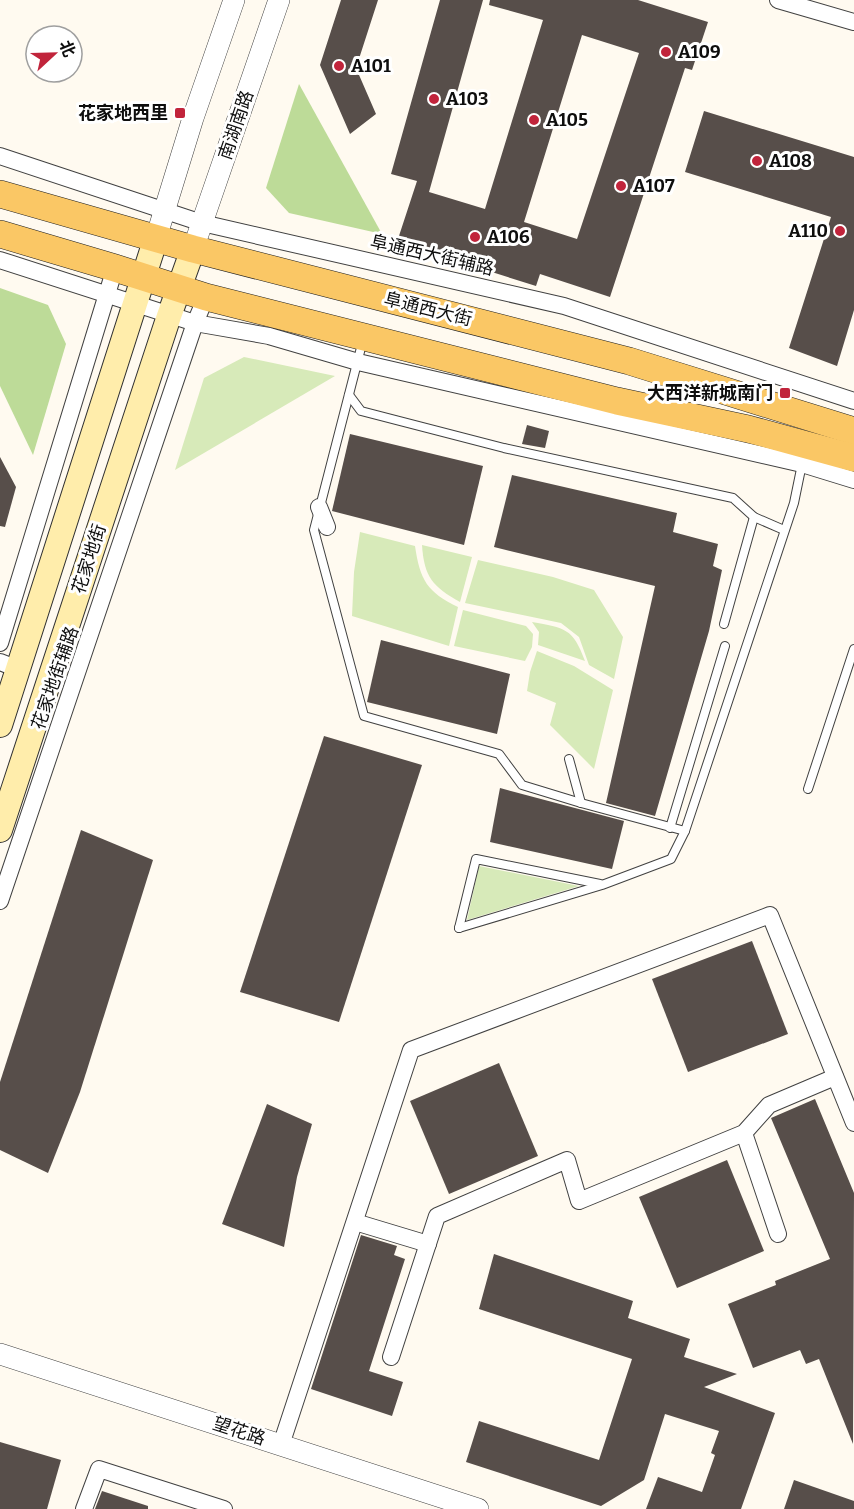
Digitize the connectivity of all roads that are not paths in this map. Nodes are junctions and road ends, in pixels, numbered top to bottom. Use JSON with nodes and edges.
{"nodes":[{"id":1,"x":234,"y":0,"type":"edge"},
{"id":2,"x":279,"y":0,"type":"edge"},
{"id":3,"x":778,"y":0,"type":"edge"},
{"id":4,"x":854,"y":22,"type":"edge"},
{"id":5,"x":0,"y":156,"type":"edge"},
{"id":6,"x":0,"y":194,"type":"edge"},
{"id":7,"x":164,"y":210,"type":"junction"},
{"id":8,"x":202,"y":223,"type":"junction"},
{"id":9,"x":0,"y":234,"type":"edge"},
{"id":10,"x":156,"y":238,"type":"junction"},
{"id":11,"x":193,"y":249,"type":"junction"},
{"id":12,"x":0,"y":260,"type":"edge"},
{"id":13,"x":115,"y":268,"type":"junction"},
{"id":14,"x":144,"y":277,"type":"junction"},
{"id":15,"x":179,"y":289,"type":"junction"},
{"id":16,"x":106,"y":295,"type":"junction"},
{"id":17,"x":206,"y":297,"type":"junction"},
{"id":18,"x":135,"y":304,"type":"junction"},
{"id":19,"x":169,"y":316,"type":"junction"},
{"id":20,"x":195,"y":323,"type":"junction"},
{"id":21,"x":361,"y":349,"type":"junction"},
{"id":22,"x":349,"y":395,"type":"junction"},
{"id":23,"x":854,"y":401,"type":"edge"},
{"id":24,"x":854,"y":431,"type":"edge"},
{"id":25,"x":854,"y":458,"type":"edge"},
{"id":26,"x":802,"y":464,"type":"junction"},
{"id":27,"x":854,"y":480,"type":"edge"},
{"id":28,"x":319,"y":507,"type":"junction"},
{"id":29,"x":754,"y":517,"type":"junction"},
{"id":30,"x":327,"y":527,"type":"dead end"},
{"id":31,"x":784,"y":530,"type":"junction"},
{"id":32,"x":724,"y":624,"type":"dead end"},
{"id":33,"x":0,"y":643,"type":"edge"},
{"id":34,"x":725,"y":646,"type":"dead end"},
{"id":35,"x":854,"y":649,"type":"edge"},
{"id":36,"x":9,"y":665,"type":"edge"},
{"id":37,"x":0,"y":725,"type":"edge"},
{"id":38,"x":569,"y":759,"type":"dead end"},
{"id":39,"x":808,"y":789,"type":"dead end"},
{"id":40,"x":581,"y":803,"type":"junction"},
{"id":41,"x":670,"y":828,"type":"junction"},
{"id":42,"x":0,"y":830,"type":"edge"},
{"id":43,"x":685,"y":831,"type":"junction"},
{"id":44,"x":602,"y":885,"type":"junction"},
{"id":45,"x":0,"y":901,"type":"edge"},
{"id":46,"x":835,"y":1077,"type":"junction"},
{"id":47,"x":854,"y":1123,"type":"edge"},
{"id":48,"x":744,"y":1133,"type":"junction"},
{"id":49,"x":356,"y":1222,"type":"junction"},
{"id":50,"x":778,"y":1234,"type":"dead end"},
{"id":51,"x":428,"y":1244,"type":"junction"},
{"id":52,"x":0,"y":1354,"type":"edge"},
{"id":53,"x":391,"y":1357,"type":"dead end"},
{"id":54,"x":281,"y":1445,"type":"junction"},
{"id":55,"x":84,"y":1509,"type":"edge"},
{"id":56,"x":224,"y":1509,"type":"edge"},
{"id":57,"x":478,"y":1509,"type":"edge"}],
"edges":[{"from":1,"to":7,"type":"street"},
{"from":2,"to":8,"type":"street","name":"南湖南路"},
{"from":3,"to":4,"type":"street"},
{"from":5,"to":7,"type":"street","name":"阜通西大街辅路"},
{"from":6,"to":10,"type":"main road","name":"阜通西大街"},
{"from":7,"to":8,"type":"street","name":"阜通西大街辅路"},
{"from":7,"to":10,"type":"street"},
{"from":8,"to":11,"type":"street","name":"南湖南路"},
{"from":8,"to":23,"type":"street","name":"阜通西大街辅路"},
{"from":9,"to":13,"type":"main road"},
{"from":10,"to":11,"type":"main road","name":"阜通西大街"},
{"from":10,"to":14,"type":"main road","name":"花家地街"},
{"from":11,"to":15,"type":"main road","name":"花家地街"},
{"from":11,"to":24,"type":"main road","name":"阜通西大街"},
{"from":12,"to":16,"type":"street"},
{"from":13,"to":14,"type":"main road"},
{"from":13,"to":16,"type":"street"},
{"from":14,"to":15,"type":"main road"},
{"from":14,"to":18,"type":"main road","name":"花家地街"},
{"from":15,"to":17,"type":"main road"},
{"from":15,"to":19,"type":"main road","name":"花家地街"},
{"from":16,"to":18,"type":"street"},
{"from":16,"to":33,"type":"street"},
{"from":17,"to":20,"type":"street","name":"花家地街辅路"},
{"from":17,"to":21,"type":"main road"},
{"from":18,"to":19,"type":"street"},
{"from":18,"to":36,"type":"main road","name":"花家地街"},
{"from":19,"to":20,"type":"street"},
{"from":19,"to":42,"type":"main road","name":"花家地街"},
{"from":20,"to":21,"type":"street"},
{"from":20,"to":45,"type":"street","name":"花家地街辅路"},
{"from":21,"to":22,"type":"lane"},
{"from":21,"to":25,"type":"main road"},
{"from":21,"to":26,"type":"street"},
{"from":22,"to":28,"type":"lane"},
{"from":22,"to":29,"type":"lane"},
{"from":26,"to":27,"type":"street"},
{"from":26,"to":31,"type":"lane"},
{"from":28,"to":30,"type":"street"},
{"from":28,"to":40,"type":"lane"},
{"from":29,"to":31,"type":"lane"},
{"from":29,"to":32,"type":"lane"},
{"from":31,"to":43,"type":"lane"},
{"from":34,"to":41,"type":"lane"},
{"from":35,"to":39,"type":"lane"},
{"from":36,"to":37,"type":"main road","name":"花家地街"},
{"from":38,"to":40,"type":"lane"},
{"from":40,"to":41,"type":"lane"},
{"from":41,"to":43,"type":"lane"},
{"from":43,"to":44,"type":"lane"},
{"from":44,"to":44,"type":"lane"},
{"from":46,"to":47,"type":"street"},
{"from":46,"to":48,"type":"street"},
{"from":46,"to":49,"type":"street"},
{"from":48,"to":50,"type":"street"},
{"from":48,"to":51,"type":"street"},
{"from":49,"to":51,"type":"street"},
{"from":49,"to":54,"type":"street"},
{"from":51,"to":53,"type":"street"},
{"from":52,"to":54,"type":"street","name":"望花路"},
{"from":54,"to":57,"type":"street","name":"望花路"},
{"from":55,"to":56,"type":"street"}]}
